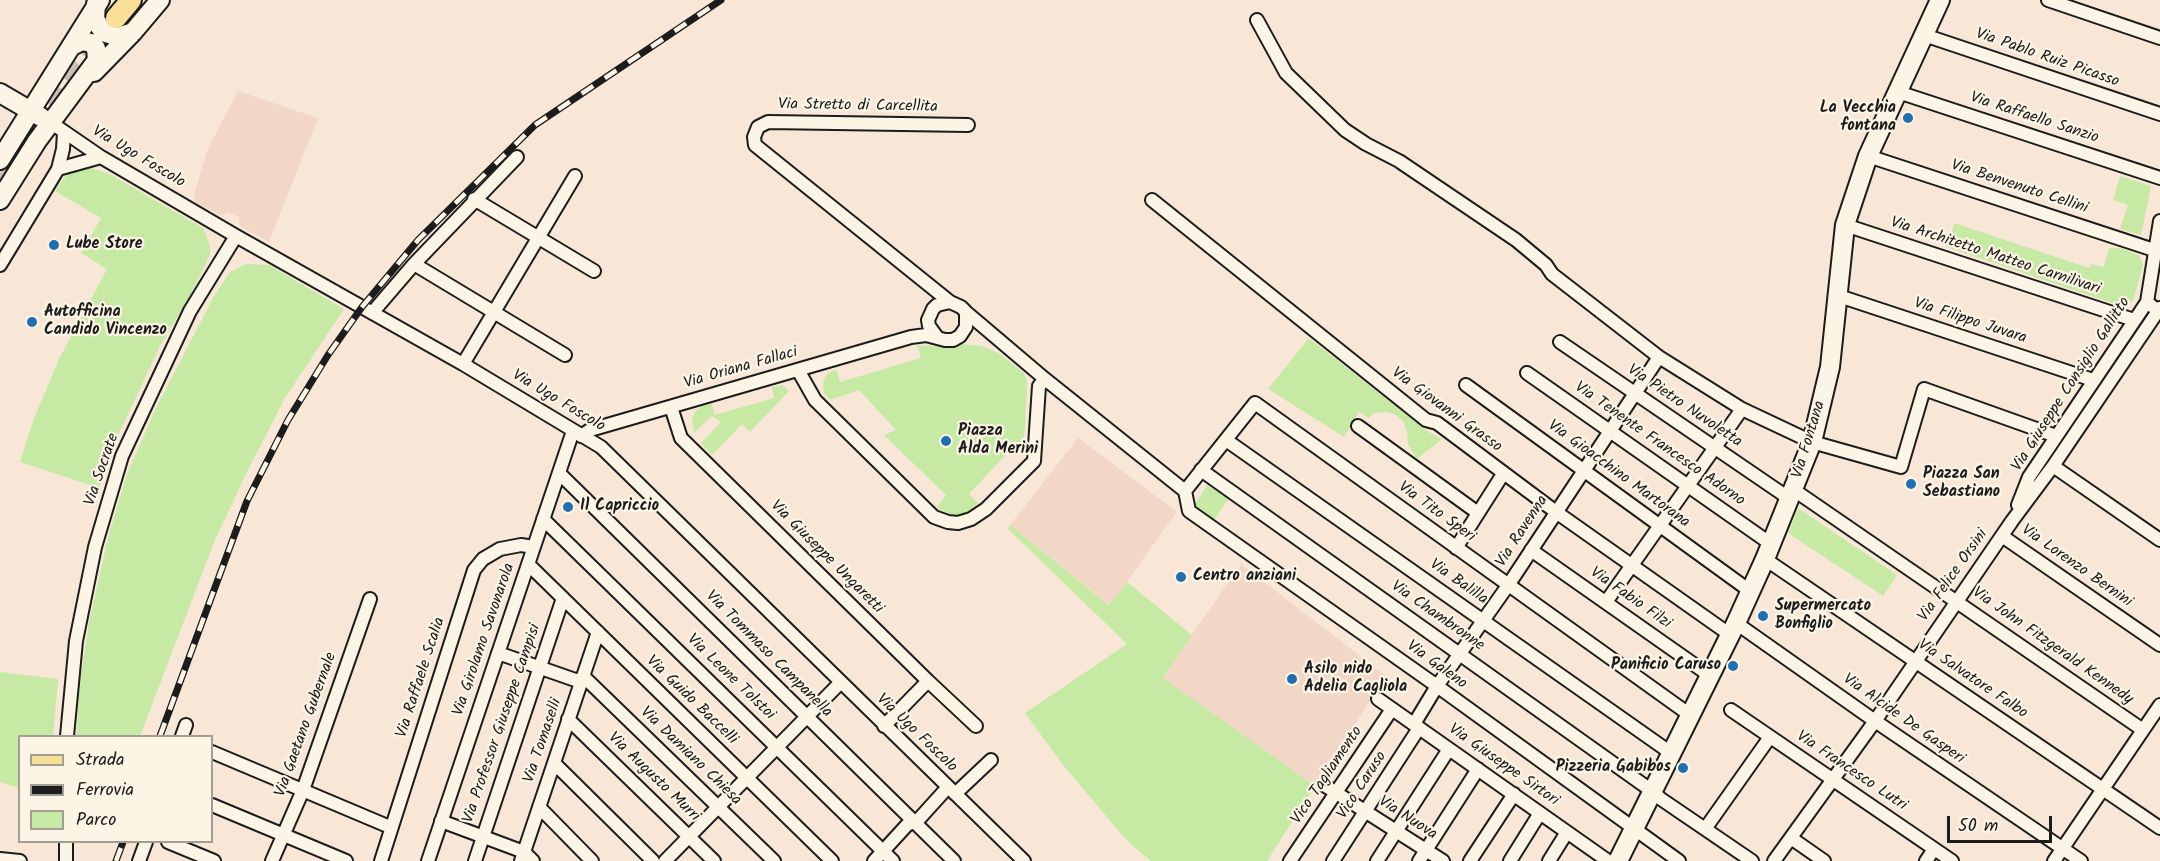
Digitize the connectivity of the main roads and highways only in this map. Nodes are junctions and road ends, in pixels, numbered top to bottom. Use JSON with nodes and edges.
{"nodes":[{"id":1,"x":131,"y":0,"type":"edge"},
{"id":2,"x":116,"y":18,"type":"tunnel mouth"}],
"edges":[{"from":1,"to":2,"type":"main road"}]}
